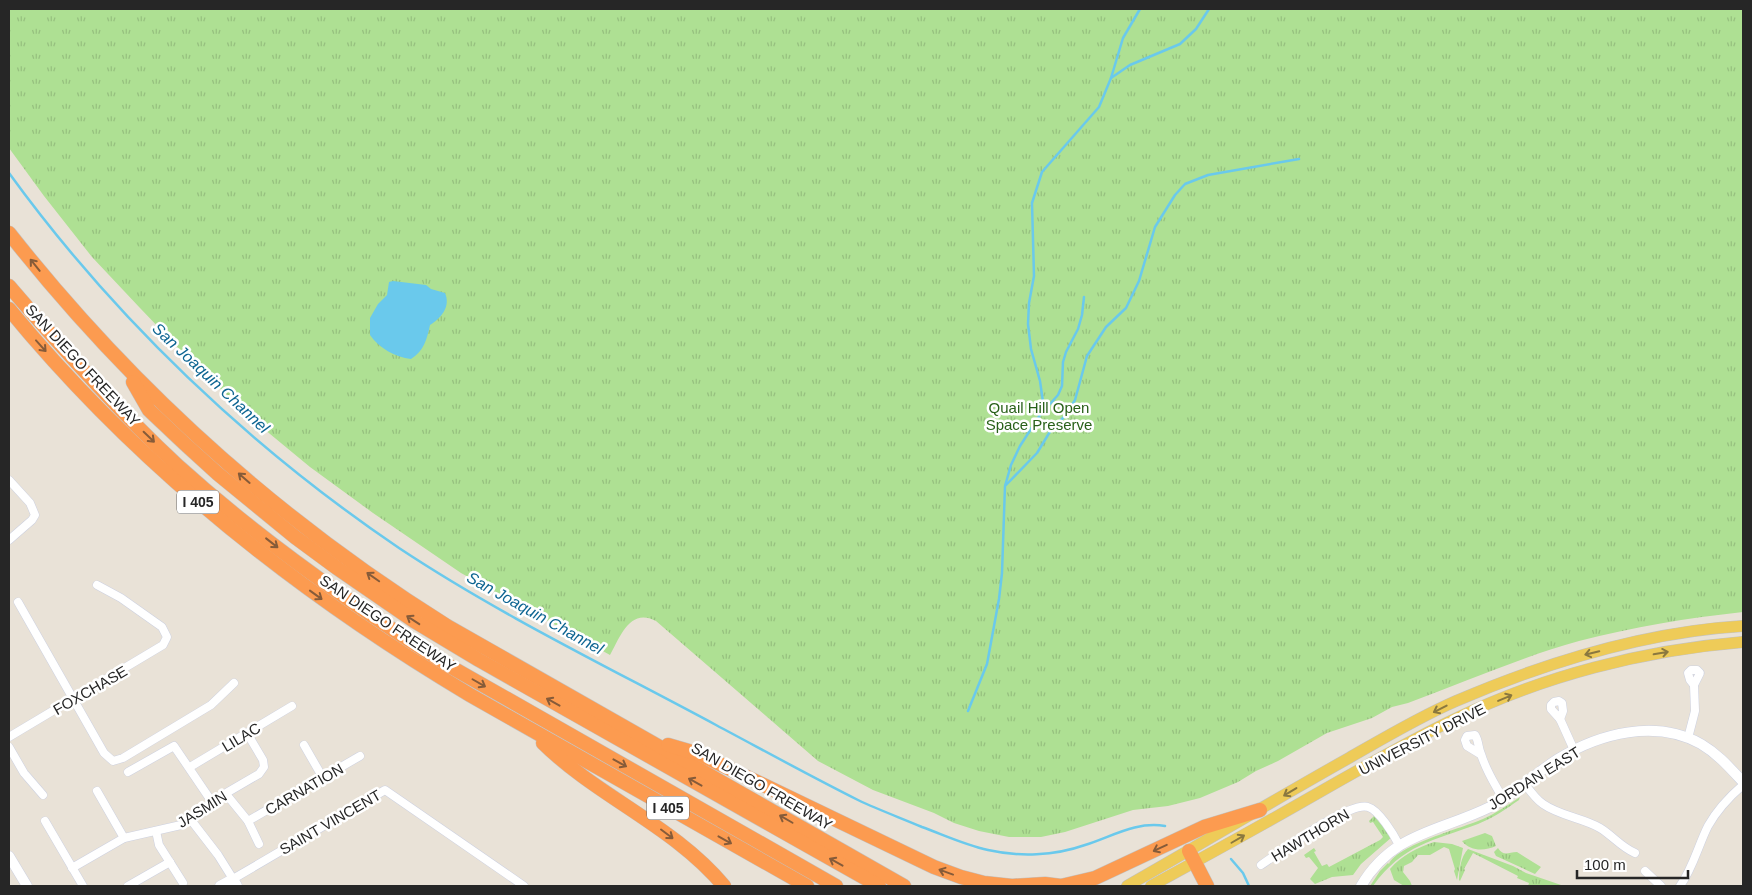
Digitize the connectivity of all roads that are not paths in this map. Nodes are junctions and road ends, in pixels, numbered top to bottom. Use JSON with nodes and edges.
{"nodes":[{"id":1,"x":9,"y":233,"type":"edge"},
{"id":2,"x":9,"y":286,"type":"edge"},
{"id":3,"x":9,"y":309,"type":"edge"},
{"id":4,"x":121,"y":362,"type":"junction"},
{"id":5,"x":9,"y":480,"type":"edge"},
{"id":6,"x":9,"y":540,"type":"edge"},
{"id":7,"x":97,"y":584,"type":"dead end"},
{"id":8,"x":18,"y":602,"type":"dead end"},
{"id":9,"x":1743,"y":626,"type":"edge"},
{"id":10,"x":1743,"y":642,"type":"edge"},
{"id":11,"x":234,"y":683,"type":"dead end"},
{"id":12,"x":1694,"y":685,"type":"dead end"},
{"id":13,"x":73,"y":700,"type":"junction"},
{"id":14,"x":292,"y":706,"type":"dead end"},
{"id":15,"x":1560,"y":719,"type":"dead end"},
{"id":16,"x":530,"y":730,"type":"junction"},
{"id":17,"x":247,"y":733,"type":"junction"},
{"id":18,"x":9,"y":737,"type":"edge"},
{"id":19,"x":1688,"y":738,"type":"junction"},
{"id":20,"x":645,"y":739,"type":"junction"},
{"id":21,"x":304,"y":746,"type":"dead end"},
{"id":22,"x":9,"y":747,"type":"edge"},
{"id":23,"x":1574,"y":750,"type":"junction"},
{"id":24,"x":1480,"y":754,"type":"dead end"},
{"id":25,"x":360,"y":756,"type":"dead end"},
{"id":26,"x":190,"y":767,"type":"junction"},
{"id":27,"x":128,"y":772,"type":"dead end"},
{"id":28,"x":323,"y":778,"type":"junction"},
{"id":29,"x":1743,"y":783,"type":"edge"},
{"id":30,"x":1525,"y":784,"type":"junction"},
{"id":31,"x":96,"y":791,"type":"dead end"},
{"id":32,"x":226,"y":794,"type":"junction"},
{"id":33,"x":43,"y":795,"type":"dead end"},
{"id":34,"x":1503,"y":799,"type":"junction"},
{"id":35,"x":212,"y":802,"type":"junction"},
{"id":36,"x":1260,"y":810,"type":"junction"},
{"id":37,"x":191,"y":820,"type":"junction"},
{"id":38,"x":45,"y":821,"type":"dead end"},
{"id":39,"x":248,"y":821,"type":"junction"},
{"id":40,"x":156,"y":831,"type":"junction"},
{"id":41,"x":124,"y":838,"type":"junction"},
{"id":42,"x":259,"y":844,"type":"dead end"},
{"id":43,"x":1400,"y":845,"type":"junction"},
{"id":44,"x":1635,"y":853,"type":"dead end"},
{"id":45,"x":9,"y":856,"type":"edge"},
{"id":46,"x":1192,"y":857,"type":"junction"},
{"id":47,"x":170,"y":862,"type":"junction"},
{"id":48,"x":1261,"y":865,"type":"dead end"},
{"id":49,"x":72,"y":868,"type":"junction"},
{"id":50,"x":1645,"y":871,"type":"dead end"},
{"id":51,"x":235,"y":882,"type":"edge"},
{"id":52,"x":183,"y":883,"type":"dead end"},
{"id":53,"x":26,"y":886,"type":"edge"},
{"id":54,"x":83,"y":886,"type":"edge"},
{"id":55,"x":128,"y":886,"type":"edge"},
{"id":56,"x":220,"y":886,"type":"edge"},
{"id":57,"x":524,"y":886,"type":"edge"},
{"id":58,"x":724,"y":886,"type":"edge"},
{"id":59,"x":807,"y":886,"type":"edge"},
{"id":60,"x":836,"y":886,"type":"edge"},
{"id":61,"x":878,"y":886,"type":"edge"},
{"id":62,"x":904,"y":886,"type":"edge"},
{"id":63,"x":1127,"y":886,"type":"edge"},
{"id":64,"x":1151,"y":886,"type":"edge"},
{"id":65,"x":1207,"y":886,"type":"edge"},
{"id":66,"x":1361,"y":886,"type":"edge"},
{"id":67,"x":1661,"y":886,"type":"edge"},
{"id":68,"x":1680,"y":886,"type":"edge"}],
"edges":[{"from":4,"to":1,"type":"highway","name":"SAN DIEGO FREEWAY","one_way":true},
{"from":2,"to":60,"type":"highway","one_way":true},
{"from":3,"to":16,"type":"highway","name":"SAN DIEGO FREEWAY","number":"I 405","one_way":true},
{"from":20,"to":4,"type":"highway","name":"SAN DIEGO FREEWAY","one_way":true},
{"from":61,"to":4,"type":"highway","name":"SAN DIEGO FREEWAY","one_way":true},
{"from":5,"to":6,"type":"street"},
{"from":7,"to":13,"type":"street","name":"FOXCHASE"},
{"from":8,"to":13,"type":"street"},
{"from":9,"to":36,"type":"main road","name":"UNIVERSITY DRIVE","one_way":true},
{"from":46,"to":10,"type":"main road","name":"UNIVERSITY DRIVE","one_way":true},
{"from":11,"to":13,"type":"street"},
{"from":12,"to":19,"type":"street"},
{"from":13,"to":18,"type":"street","name":"FOXCHASE"},
{"from":14,"to":17,"type":"street","name":"LILAC"},
{"from":15,"to":23,"type":"street"},
{"from":16,"to":58,"type":"highway","one_way":true},
{"from":16,"to":59,"type":"highway","name":"SAN DIEGO FREEWAY","number":"I 405","one_way":true},
{"from":17,"to":26,"type":"street","name":"LILAC"},
{"from":17,"to":32,"type":"street","name":"JASMIN"},
{"from":19,"to":23,"type":"street","name":"JORDAN EAST"},
{"from":19,"to":29,"type":"street","name":"JORDAN EAST"},
{"from":36,"to":20,"type":"highway","one_way":true},
{"from":62,"to":20,"type":"highway","name":"SAN DIEGO FREEWAY","one_way":true},
{"from":21,"to":28,"type":"street"},
{"from":22,"to":33,"type":"street"},
{"from":23,"to":30,"type":"street","name":"JORDAN EAST"},
{"from":24,"to":34,"type":"street"},
{"from":25,"to":28,"type":"street","name":"CARNATION"},
{"from":26,"to":27,"type":"street"},
{"from":26,"to":35,"type":"street"},
{"from":28,"to":39,"type":"street","name":"CARNATION"},
{"from":29,"to":68,"type":"street"},
{"from":30,"to":34,"type":"street","name":"JORDAN EAST"},
{"from":30,"to":44,"type":"street"},
{"from":31,"to":41,"type":"street"},
{"from":32,"to":35,"type":"street","name":"JASMIN"},
{"from":32,"to":39,"type":"street"},
{"from":34,"to":43,"type":"street","name":"JORDAN EAST"},
{"from":35,"to":37,"type":"street","name":"JASMIN"},
{"from":36,"to":46,"type":"main road","name":"UNIVERSITY DRIVE"},
{"from":37,"to":40,"type":"street","name":"JASMIN"},
{"from":37,"to":51,"type":"street"},
{"from":38,"to":49,"type":"street"},
{"from":39,"to":42,"type":"street"},
{"from":40,"to":41,"type":"street","name":"JASMIN"},
{"from":40,"to":47,"type":"street"},
{"from":41,"to":49,"type":"street","name":"JASMIN"},
{"from":43,"to":48,"type":"street","name":"HAWTHORN"},
{"from":43,"to":66,"type":"street","name":"JORDAN EAST"},
{"from":45,"to":53,"type":"street"},
{"from":46,"to":63,"type":"main road"},
{"from":46,"to":64,"type":"main road","name":"UNIVERSITY DRIVE"},
{"from":46,"to":65,"type":"highway"},
{"from":47,"to":52,"type":"street"},
{"from":47,"to":55,"type":"street"},
{"from":49,"to":54,"type":"street"},
{"from":50,"to":67,"type":"street"},
{"from":51,"to":56,"type":"street"},
{"from":51,"to":57,"type":"street","name":"SAINT VINCENT"}]}
